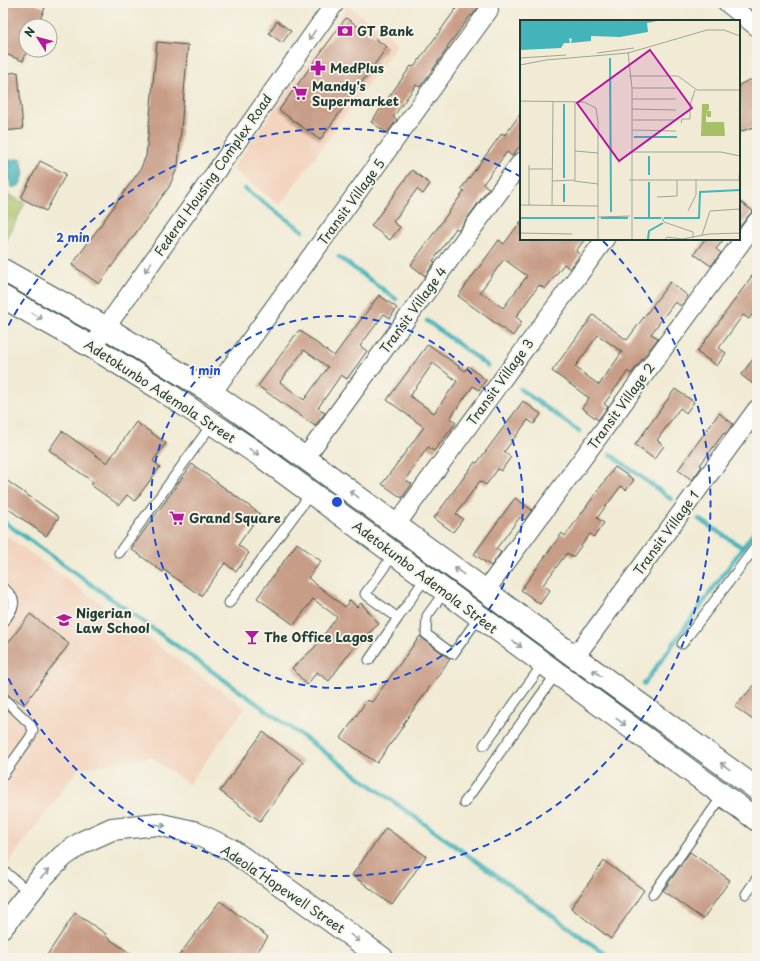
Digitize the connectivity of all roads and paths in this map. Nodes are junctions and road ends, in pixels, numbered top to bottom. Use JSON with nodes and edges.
{"nodes":[{"id":1,"x":335,"y":3,"type":"edge"},
{"id":2,"x":727,"y":3,"type":"edge"},
{"id":3,"x":489,"y":10,"type":"dead end"},
{"id":4,"x":757,"y":27,"type":"edge"},
{"id":5,"x":520,"y":163,"type":"edge"},
{"id":6,"x":757,"y":221,"type":"edge"},
{"id":7,"x":604,"y":240,"type":"edge"},
{"id":8,"x":3,"y":270,"type":"edge"},
{"id":9,"x":3,"y":297,"type":"edge"},
{"id":10,"x":105,"y":327,"type":"junction"},
{"id":11,"x":92,"y":347,"type":"junction"},
{"id":12,"x":212,"y":393,"type":"junction"},
{"id":13,"x":757,"y":409,"type":"edge"},
{"id":14,"x":212,"y":424,"type":"junction"},
{"id":15,"x":305,"y":458,"type":"junction"},
{"id":16,"x":312,"y":492,"type":"junction"},
{"id":17,"x":396,"y":525,"type":"junction"},
{"id":18,"x":757,"y":546,"type":"edge"},
{"id":19,"x":118,"y":553,"type":"dead end"},
{"id":20,"x":394,"y":554,"type":"junction"},
{"id":21,"x":426,"y":577,"type":"junction"},
{"id":22,"x":3,"y":588,"type":"edge"},
{"id":23,"x":486,"y":590,"type":"junction"},
{"id":24,"x":445,"y":591,"type":"junction"},
{"id":25,"x":229,"y":603,"type":"dead end"},
{"id":26,"x":479,"y":617,"type":"junction"},
{"id":27,"x":398,"y":618,"type":"junction"},
{"id":28,"x":3,"y":623,"type":"edge"},
{"id":29,"x":682,"y":644,"type":"dead end"},
{"id":30,"x":575,"y":657,"type":"junction"},
{"id":31,"x":369,"y":660,"type":"dead end"},
{"id":32,"x":549,"y":669,"type":"junction"},
{"id":33,"x":3,"y":698,"type":"edge"},
{"id":34,"x":484,"y":745,"type":"dead end"},
{"id":35,"x":3,"y":775,"type":"edge"},
{"id":36,"x":757,"y":789,"type":"edge"},
{"id":37,"x":722,"y":795,"type":"junction"},
{"id":38,"x":464,"y":803,"type":"dead end"},
{"id":39,"x":757,"y":820,"type":"edge"},
{"id":40,"x":3,"y":870,"type":"edge"},
{"id":41,"x":757,"y":878,"type":"edge"},
{"id":42,"x":29,"y":892,"type":"junction"},
{"id":43,"x":653,"y":894,"type":"dead end"},
{"id":44,"x":746,"y":894,"type":"dead end"},
{"id":45,"x":3,"y":926,"type":"edge"},
{"id":46,"x":382,"y":958,"type":"edge"}],
"edges":[{"from":1,"to":10,"type":"street","name":"Federal Housing Complex Road","one_way":true},
{"from":2,"to":4,"type":"street"},
{"from":3,"to":12,"type":"street","name":"Transit Village 5"},
{"from":5,"to":15,"type":"street","name":"Transit Village 4"},
{"from":6,"to":23,"type":"street","name":"Transit Village 2"},
{"from":7,"to":17,"type":"street","name":"Transit Village 3"},
{"from":8,"to":10,"type":"main road","name":"Adetokunbo Ademola Street"},
{"from":9,"to":11,"type":"main road","name":"Adetokunbo Ademola Street","one_way":true},
{"from":10,"to":11,"type":"street","name":"Federal Housing Complex Road"},
{"from":10,"to":12,"type":"main road","name":"Adetokunbo Ademola Street"},
{"from":11,"to":14,"type":"main road","name":"Adetokunbo Ademola Street"},
{"from":12,"to":15,"type":"main road","name":"Adetokunbo Ademola Street"},
{"from":13,"to":30,"type":"street","name":"Transit Village 1"},
{"from":14,"to":16,"type":"main road","name":"Adetokunbo Ademola Street","one_way":true},
{"from":14,"to":19,"type":"lane"},
{"from":17,"to":15,"type":"main road","name":"Adetokunbo Ademola Street","one_way":true},
{"from":16,"to":20,"type":"main road","name":"Adetokunbo Ademola Street"},
{"from":16,"to":25,"type":"lane"},
{"from":23,"to":17,"type":"main road","name":"Adetokunbo Ademola Street","one_way":true},
{"from":18,"to":29,"type":"lane"},
{"from":20,"to":21,"type":"main road","name":"Adetokunbo Ademola Street"},
{"from":20,"to":27,"type":"lane"},
{"from":21,"to":24,"type":"main road","name":"Adetokunbo Ademola Street"},
{"from":21,"to":27,"type":"lane"},
{"from":22,"to":28,"type":"lane"},
{"from":23,"to":30,"type":"main road","name":"Adetokunbo Ademola Street"},
{"from":24,"to":26,"type":"main road","name":"Adetokunbo Ademola Street"},
{"from":24,"to":26,"type":"lane"},
{"from":26,"to":32,"type":"main road","name":"Adetokunbo Ademola Street","one_way":true},
{"from":27,"to":31,"type":"lane"},
{"from":36,"to":30,"type":"main road","name":"Adetokunbo Ademola Street","one_way":true},
{"from":32,"to":34,"type":"lane"},
{"from":32,"to":37,"type":"main road","name":"Adetokunbo Ademola Street","one_way":true},
{"from":32,"to":38,"type":"lane"},
{"from":33,"to":35,"type":"lane"},
{"from":37,"to":39,"type":"main road","name":"Adetokunbo Ademola Street"},
{"from":37,"to":43,"type":"lane"},
{"from":40,"to":42,"type":"lane"},
{"from":41,"to":44,"type":"lane"},
{"from":42,"to":45,"type":"main road","name":"Adeola Hopewell Street"},
{"from":42,"to":46,"type":"main road","name":"Adeola Hopewell Street","one_way":true}]}
